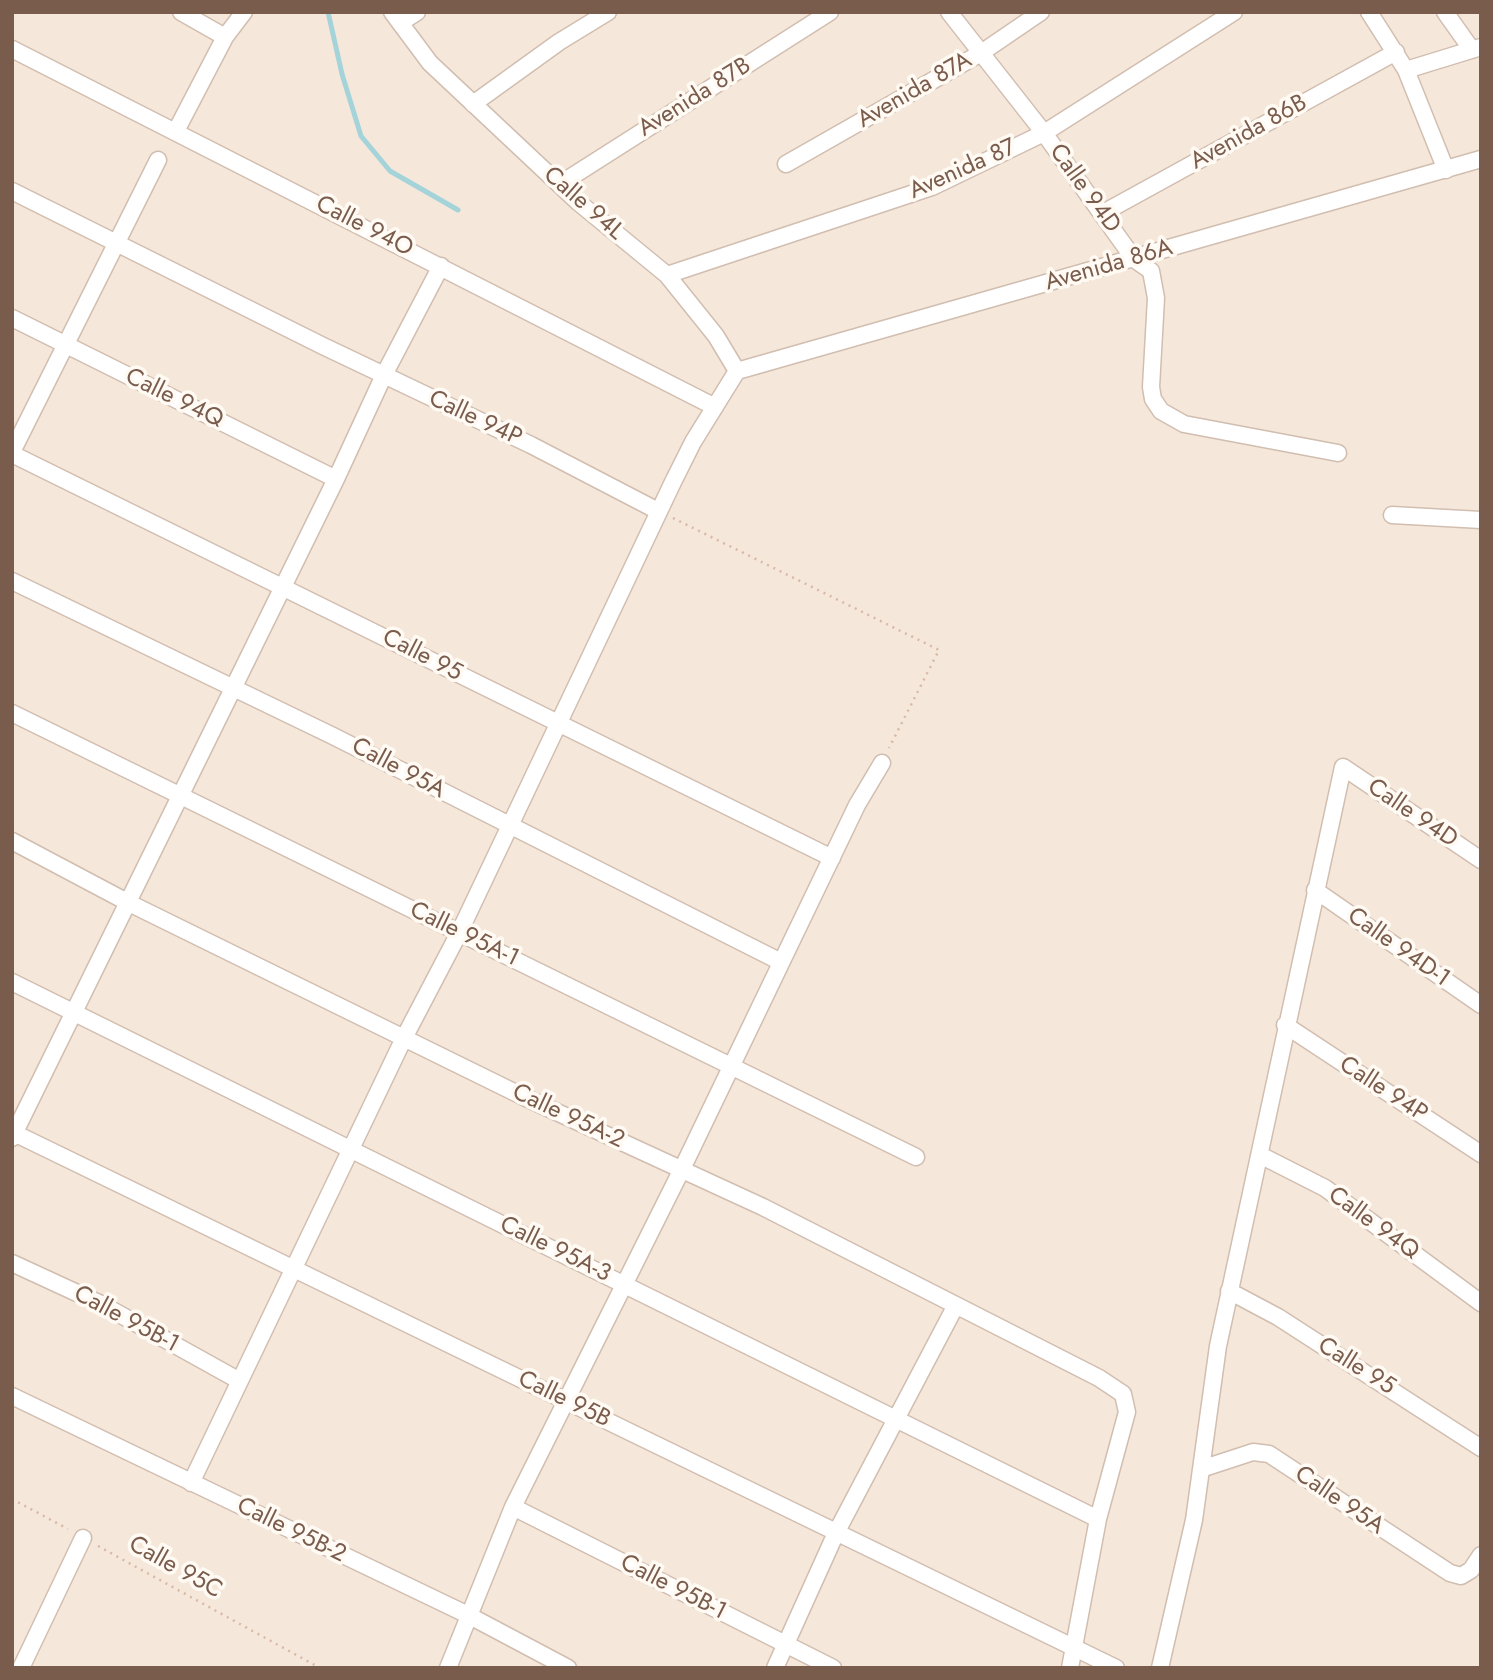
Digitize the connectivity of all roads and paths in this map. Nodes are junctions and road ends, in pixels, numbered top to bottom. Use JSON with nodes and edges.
{"nodes":[{"id":1,"x":181,"y":12,"type":"edge"},
{"id":2,"x":244,"y":12,"type":"edge"},
{"id":3,"x":417,"y":12,"type":"edge"},
{"id":4,"x":608,"y":12,"type":"edge"},
{"id":5,"x":830,"y":12,"type":"edge"},
{"id":6,"x":950,"y":12,"type":"edge"},
{"id":7,"x":1041,"y":12,"type":"edge"},
{"id":8,"x":1234,"y":12,"type":"edge"},
{"id":9,"x":1369,"y":12,"type":"edge"},
{"id":10,"x":1445,"y":12,"type":"edge"},
{"id":11,"x":396,"y":18,"type":"edge"},
{"id":12,"x":225,"y":37,"type":"junction"},
{"id":13,"x":12,"y":49,"type":"edge"},
{"id":14,"x":1477,"y":49,"type":"edge"},
{"id":15,"x":1396,"y":52,"type":"junction"},
{"id":16,"x":981,"y":53,"type":"junction"},
{"id":17,"x":1406,"y":69,"type":"junction"},
{"id":18,"x":473,"y":104,"type":"junction"},
{"id":19,"x":176,"y":131,"type":"junction"},
{"id":20,"x":1044,"y":133,"type":"junction"},
{"id":21,"x":1481,"y":159,"type":"edge"},
{"id":22,"x":158,"y":160,"type":"dead end"},
{"id":23,"x":786,"y":164,"type":"dead end"},
{"id":24,"x":1446,"y":170,"type":"junction"},
{"id":25,"x":560,"y":184,"type":"junction"},
{"id":26,"x":12,"y":191,"type":"edge"},
{"id":27,"x":1103,"y":213,"type":"junction"},
{"id":28,"x":115,"y":243,"type":"junction"},
{"id":29,"x":1134,"y":259,"type":"junction"},
{"id":30,"x":441,"y":266,"type":"junction"},
{"id":31,"x":667,"y":275,"type":"junction"},
{"id":32,"x":12,"y":318,"type":"edge"},
{"id":33,"x":65,"y":346,"type":"junction"},
{"id":34,"x":737,"y":371,"type":"junction"},
{"id":35,"x":384,"y":375,"type":"junction"},
{"id":36,"x":715,"y":407,"type":"junction"},
{"id":37,"x":12,"y":453,"type":"edge"},
{"id":38,"x":1338,"y":453,"type":"dead end"},
{"id":39,"x":336,"y":479,"type":"junction"},
{"id":40,"x":658,"y":511,"type":"junction"},
{"id":41,"x":1392,"y":515,"type":"dead end"},
{"id":42,"x":1481,"y":520,"type":"edge"},
{"id":43,"x":12,"y":581,"type":"edge"},
{"id":44,"x":283,"y":586,"type":"junction"},
{"id":45,"x":232,"y":689,"type":"junction"},
{"id":46,"x":12,"y":713,"type":"edge"},
{"id":47,"x":557,"y":724,"type":"junction"},
{"id":48,"x":881,"y":763,"type":"joint"},
{"id":49,"x":182,"y":796,"type":"junction"},
{"id":50,"x":509,"y":826,"type":"junction"},
{"id":51,"x":12,"y":841,"type":"edge"},
{"id":52,"x":832,"y":858,"type":"junction"},
{"id":53,"x":1481,"y":860,"type":"edge"},
{"id":54,"x":1315,"y":890,"type":"junction"},
{"id":55,"x":129,"y":903,"type":"junction"},
{"id":56,"x":459,"y":933,"type":"junction"},
{"id":57,"x":781,"y":962,"type":"junction"},
{"id":58,"x":12,"y":982,"type":"edge"},
{"id":59,"x":1481,"y":1005,"type":"edge"},
{"id":60,"x":73,"y":1012,"type":"junction"},
{"id":61,"x":1285,"y":1025,"type":"junction"},
{"id":62,"x":404,"y":1038,"type":"junction"},
{"id":63,"x":730,"y":1065,"type":"junction"},
{"id":64,"x":13,"y":1135,"type":"edge"},
{"id":65,"x":353,"y":1150,"type":"junction"},
{"id":66,"x":1481,"y":1154,"type":"edge"},
{"id":67,"x":1260,"y":1155,"type":"junction"},
{"id":68,"x":916,"y":1157,"type":"dead end"},
{"id":69,"x":682,"y":1169,"type":"junction"},
{"id":70,"x":12,"y":1264,"type":"edge"},
{"id":71,"x":292,"y":1268,"type":"junction"},
{"id":72,"x":623,"y":1283,"type":"junction"},
{"id":73,"x":1229,"y":1291,"type":"junction"},
{"id":74,"x":1481,"y":1303,"type":"edge"},
{"id":75,"x":955,"y":1307,"type":"junction"},
{"id":76,"x":238,"y":1380,"type":"junction"},
{"id":77,"x":12,"y":1396,"type":"edge"},
{"id":78,"x":566,"y":1401,"type":"junction"},
{"id":79,"x":895,"y":1418,"type":"junction"},
{"id":80,"x":1481,"y":1448,"type":"edge"},
{"id":81,"x":1201,"y":1469,"type":"junction"},
{"id":82,"x":191,"y":1483,"type":"junction"},
{"id":83,"x":12,"y":1499,"type":"edge"},
{"id":84,"x":513,"y":1507,"type":"junction"},
{"id":85,"x":1098,"y":1519,"type":"junction"},
{"id":86,"x":836,"y":1533,"type":"junction"},
{"id":87,"x":83,"y":1538,"type":"junction"},
{"id":88,"x":1481,"y":1555,"type":"edge"},
{"id":89,"x":468,"y":1615,"type":"junction"},
{"id":90,"x":786,"y":1645,"type":"junction"},
{"id":91,"x":1074,"y":1648,"type":"junction"},
{"id":92,"x":20,"y":1668,"type":"edge"},
{"id":93,"x":320,"y":1668,"type":"edge"},
{"id":94,"x":448,"y":1668,"type":"edge"},
{"id":95,"x":568,"y":1668,"type":"edge"},
{"id":96,"x":775,"y":1668,"type":"edge"},
{"id":97,"x":833,"y":1668,"type":"edge"},
{"id":98,"x":1070,"y":1668,"type":"edge"},
{"id":99,"x":1116,"y":1668,"type":"edge"},
{"id":100,"x":1160,"y":1668,"type":"edge"}],
"edges":[{"from":1,"to":12,"type":"street"},
{"from":2,"to":12,"type":"street"},
{"from":3,"to":11,"type":"street"},
{"from":4,"to":18,"type":"street"},
{"from":5,"to":25,"type":"street","name":"Avenida 87B"},
{"from":6,"to":16,"type":"street","name":"Calle 94D"},
{"from":7,"to":16,"type":"street","name":"Avenida 87A"},
{"from":8,"to":20,"type":"street","name":"Avenida 87"},
{"from":9,"to":15,"type":"street"},
{"from":10,"to":14,"type":"street"},
{"from":11,"to":18,"type":"street","name":"Calle 94L"},
{"from":12,"to":19,"type":"street"},
{"from":13,"to":19,"type":"street","name":"Calle 94O"},
{"from":14,"to":17,"type":"street"},
{"from":15,"to":17,"type":"street"},
{"from":15,"to":27,"type":"street","name":"Avenida 86B"},
{"from":16,"to":20,"type":"street","name":"Calle 94D"},
{"from":16,"to":23,"type":"street","name":"Avenida 87A"},
{"from":17,"to":24,"type":"street"},
{"from":18,"to":25,"type":"street","name":"Calle 94L"},
{"from":19,"to":30,"type":"street","name":"Calle 94O"},
{"from":20,"to":27,"type":"street","name":"Calle 94D"},
{"from":20,"to":31,"type":"street","name":"Avenida 87"},
{"from":21,"to":24,"type":"street","name":"Avenida 86A"},
{"from":22,"to":28,"type":"street"},
{"from":24,"to":29,"type":"street","name":"Avenida 86A"},
{"from":25,"to":31,"type":"street","name":"Calle 94L"},
{"from":26,"to":28,"type":"street","name":"Calle 94P"},
{"from":27,"to":29,"type":"street","name":"Calle 94D"},
{"from":28,"to":33,"type":"street"},
{"from":28,"to":35,"type":"street","name":"Calle 94P"},
{"from":29,"to":34,"type":"street","name":"Avenida 86A"},
{"from":29,"to":38,"type":"street","name":"Calle 94D"},
{"from":30,"to":35,"type":"street"},
{"from":30,"to":36,"type":"street","name":"Calle 94O"},
{"from":31,"to":34,"type":"street","name":"Calle 94L"},
{"from":32,"to":33,"type":"street","name":"Calle 94Q"},
{"from":33,"to":37,"type":"street"},
{"from":33,"to":39,"type":"street","name":"Calle 94Q"},
{"from":34,"to":36,"type":"street"},
{"from":35,"to":39,"type":"street"},
{"from":35,"to":40,"type":"street","name":"Calle 94P"},
{"from":36,"to":40,"type":"street"},
{"from":37,"to":44,"type":"street","name":"Calle 95"},
{"from":39,"to":44,"type":"street"},
{"from":40,"to":47,"type":"street"},
{"from":40,"to":48,"type":"path"},
{"from":41,"to":42,"type":"street"},
{"from":43,"to":45,"type":"street","name":"Calle 95A"},
{"from":44,"to":45,"type":"street"},
{"from":44,"to":47,"type":"street","name":"Calle 95"},
{"from":45,"to":49,"type":"street"},
{"from":45,"to":50,"type":"street","name":"Calle 95A"},
{"from":46,"to":49,"type":"street","name":"Calle 95A-1"},
{"from":47,"to":50,"type":"street"},
{"from":47,"to":52,"type":"street","name":"Calle 95"},
{"from":48,"to":52,"type":"street"},
{"from":49,"to":55,"type":"street"},
{"from":49,"to":56,"type":"street","name":"Calle 95A-1"},
{"from":50,"to":56,"type":"street"},
{"from":50,"to":57,"type":"street","name":"Calle 95A"},
{"from":51,"to":55,"type":"street","name":"Calle 95A-2"},
{"from":52,"to":57,"type":"street"},
{"from":53,"to":54,"type":"street","name":"Calle 94D"},
{"from":54,"to":59,"type":"street","name":"Calle 94D-1"},
{"from":54,"to":61,"type":"street"},
{"from":55,"to":60,"type":"street"},
{"from":55,"to":62,"type":"street","name":"Calle 95A-2"},
{"from":56,"to":62,"type":"street"},
{"from":56,"to":63,"type":"street","name":"Calle 95A-1"},
{"from":57,"to":63,"type":"street"},
{"from":58,"to":60,"type":"street","name":"Calle 95A-3"},
{"from":60,"to":64,"type":"street"},
{"from":60,"to":65,"type":"street","name":"Calle 95A-3"},
{"from":61,"to":66,"type":"street","name":"Calle 94P"},
{"from":61,"to":67,"type":"street"},
{"from":62,"to":65,"type":"street"},
{"from":62,"to":69,"type":"street","name":"Calle 95A-2"},
{"from":63,"to":68,"type":"street","name":"Calle 95A-1"},
{"from":63,"to":69,"type":"street"},
{"from":64,"to":71,"type":"street","name":"Calle 95B"},
{"from":65,"to":71,"type":"street"},
{"from":65,"to":72,"type":"street","name":"Calle 95A-3"},
{"from":67,"to":73,"type":"street"},
{"from":67,"to":74,"type":"street","name":"Calle 94Q"},
{"from":69,"to":72,"type":"street"},
{"from":69,"to":75,"type":"street","name":"Calle 95A-2"},
{"from":70,"to":76,"type":"street","name":"Calle 95B-1"},
{"from":71,"to":76,"type":"street"},
{"from":71,"to":78,"type":"street","name":"Calle 95B"},
{"from":72,"to":78,"type":"street"},
{"from":72,"to":79,"type":"street","name":"Calle 95A-3"},
{"from":73,"to":80,"type":"street","name":"Calle 95"},
{"from":73,"to":81,"type":"street"},
{"from":75,"to":79,"type":"street"},
{"from":75,"to":85,"type":"street","name":"Calle 95A-2"},
{"from":76,"to":82,"type":"street"},
{"from":77,"to":82,"type":"street","name":"Calle 95B-2"},
{"from":78,"to":84,"type":"street"},
{"from":78,"to":86,"type":"street","name":"Calle 95B"},
{"from":79,"to":85,"type":"street","name":"Calle 95A-3"},
{"from":79,"to":86,"type":"street"},
{"from":81,"to":88,"type":"street","name":"Calle 95A"},
{"from":81,"to":100,"type":"street"},
{"from":82,"to":89,"type":"street","name":"Calle 95B-2"},
{"from":83,"to":87,"type":"path","name":"Calle 95C"},
{"from":84,"to":89,"type":"street"},
{"from":84,"to":90,"type":"street","name":"Calle 95B-1"},
{"from":85,"to":91,"type":"street"},
{"from":86,"to":90,"type":"street"},
{"from":86,"to":91,"type":"street","name":"Calle 95B"},
{"from":87,"to":92,"type":"street"},
{"from":87,"to":93,"type":"path","name":"Calle 95C"},
{"from":89,"to":94,"type":"street"},
{"from":89,"to":95,"type":"street","name":"Calle 95B-2"},
{"from":90,"to":96,"type":"street"},
{"from":90,"to":97,"type":"street","name":"Calle 95B-1"},
{"from":91,"to":98,"type":"street"},
{"from":91,"to":99,"type":"street","name":"Calle 95B"}]}
